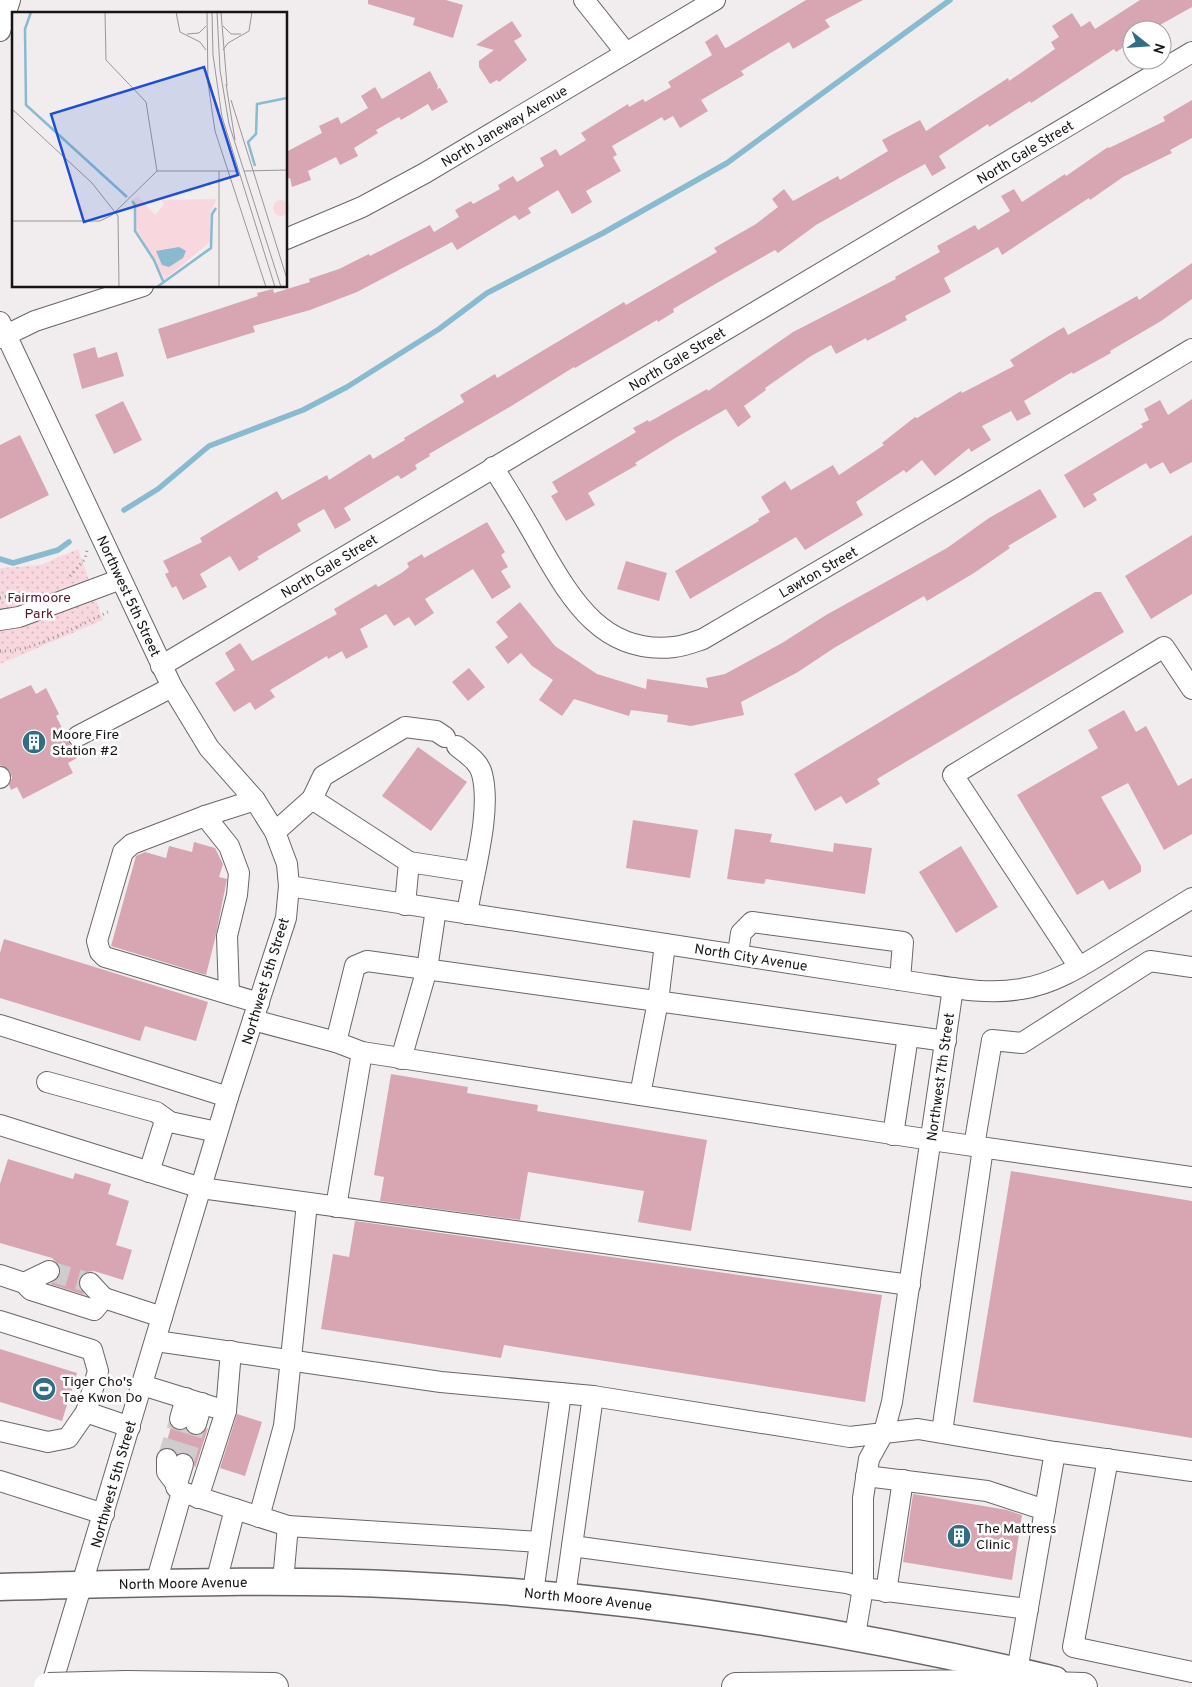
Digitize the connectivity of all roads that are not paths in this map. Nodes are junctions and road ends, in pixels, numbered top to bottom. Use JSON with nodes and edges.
{"nodes":[{"id":1,"x":10,"y":0,"type":"edge"},
{"id":2,"x":584,"y":0,"type":"edge"},
{"id":3,"x":715,"y":0,"type":"edge"},
{"id":4,"x":0,"y":30,"type":"edge"},
{"id":5,"x":1192,"y":52,"type":"edge"},
{"id":6,"x":626,"y":53,"type":"junction"},
{"id":7,"x":288,"y":238,"type":"edge"},
{"id":8,"x":138,"y":288,"type":"edge"},
{"id":9,"x":2,"y":332,"type":"edge"},
{"id":10,"x":1192,"y":349,"type":"edge"},
{"id":11,"x":493,"y":467,"type":"junction"},
{"id":12,"x":121,"y":579,"type":"junction"},
{"id":13,"x":0,"y":620,"type":"edge"},
{"id":14,"x":162,"y":666,"type":"junction"},
{"id":15,"x":172,"y":687,"type":"junction"},
{"id":16,"x":1192,"y":690,"type":"edge"},
{"id":17,"x":78,"y":736,"type":"dead end"},
{"id":18,"x":312,"y":799,"type":"junction"},
{"id":19,"x":255,"y":800,"type":"junction"},
{"id":20,"x":205,"y":816,"type":"junction"},
{"id":21,"x":275,"y":832,"type":"junction"},
{"id":22,"x":410,"y":862,"type":"junction"},
{"id":23,"x":474,"y":872,"type":"junction"},
{"id":24,"x":289,"y":886,"type":"junction"},
{"id":25,"x":1192,"y":898,"type":"edge"},
{"id":26,"x":405,"y":905,"type":"junction"},
{"id":27,"x":436,"y":909,"type":"junction"},
{"id":28,"x":467,"y":914,"type":"junction"},
{"id":29,"x":666,"y":944,"type":"junction"},
{"id":30,"x":738,"y":954,"type":"junction"},
{"id":31,"x":1079,"y":967,"type":"junction"},
{"id":32,"x":1192,"y":967,"type":"edge"},
{"id":33,"x":427,"y":969,"type":"junction"},
{"id":34,"x":900,"y":980,"type":"junction"},
{"id":35,"x":953,"y":988,"type":"junction"},
{"id":36,"x":229,"y":994,"type":"junction"},
{"id":37,"x":658,"y":1001,"type":"junction"},
{"id":38,"x":256,"y":1011,"type":"junction"},
{"id":39,"x":0,"y":1025,"type":"edge"},
{"id":40,"x":908,"y":1036,"type":"junction"},
{"id":41,"x":336,"y":1042,"type":"junction"},
{"id":42,"x":946,"y":1042,"type":"junction"},
{"id":43,"x":362,"y":1052,"type":"junction"},
{"id":44,"x":401,"y":1059,"type":"junction"},
{"id":45,"x":47,"y":1082,"type":"dead end"},
{"id":46,"x":640,"y":1096,"type":"junction"},
{"id":47,"x":228,"y":1097,"type":"junction"},
{"id":48,"x":170,"y":1122,"type":"junction"},
{"id":49,"x":0,"y":1126,"type":"edge"},
{"id":50,"x":217,"y":1132,"type":"junction"},
{"id":51,"x":893,"y":1135,"type":"junction"},
{"id":52,"x":931,"y":1140,"type":"junction"},
{"id":53,"x":978,"y":1147,"type":"junction"},
{"id":54,"x":149,"y":1172,"type":"junction"},
{"id":55,"x":1192,"y":1177,"type":"edge"},
{"id":56,"x":201,"y":1188,"type":"junction"},
{"id":57,"x":307,"y":1203,"type":"junction"},
{"id":58,"x":336,"y":1207,"type":"junction"},
{"id":59,"x":49,"y":1271,"type":"tunnel mouth"},
{"id":60,"x":0,"y":1275,"type":"edge"},
{"id":61,"x":90,"y":1282,"type":"tunnel mouth"},
{"id":62,"x":24,"y":1283,"type":"junction"},
{"id":63,"x":910,"y":1285,"type":"junction"},
{"id":64,"x":104,"y":1298,"type":"junction"},
{"id":65,"x":162,"y":1317,"type":"junction"},
{"id":66,"x":0,"y":1321,"type":"edge"},
{"id":67,"x":156,"y":1341,"type":"junction"},
{"id":68,"x":231,"y":1351,"type":"junction"},
{"id":69,"x":289,"y":1360,"type":"junction"},
{"id":70,"x":142,"y":1385,"type":"junction"},
{"id":71,"x":561,"y":1393,"type":"junction"},
{"id":72,"x":593,"y":1396,"type":"junction"},
{"id":73,"x":194,"y":1400,"type":"junction"},
{"id":74,"x":226,"y":1411,"type":"junction"},
{"id":75,"x":86,"y":1412,"type":"junction"},
{"id":76,"x":188,"y":1422,"type":"tunnel mouth"},
{"id":77,"x":130,"y":1426,"type":"junction"},
{"id":78,"x":0,"y":1431,"type":"edge"},
{"id":79,"x":884,"y":1432,"type":"junction"},
{"id":80,"x":942,"y":1432,"type":"junction"},
{"id":81,"x":1055,"y":1452,"type":"junction"},
{"id":82,"x":1108,"y":1459,"type":"junction"},
{"id":83,"x":175,"y":1461,"type":"tunnel mouth"},
{"id":84,"x":1192,"y":1471,"type":"edge"},
{"id":85,"x":866,"y":1476,"type":"junction"},
{"id":86,"x":903,"y":1480,"type":"junction"},
{"id":87,"x":0,"y":1481,"type":"edge"},
{"id":88,"x":186,"y":1492,"type":"junction"},
{"id":89,"x":235,"y":1509,"type":"junction"},
{"id":90,"x":1045,"y":1510,"type":"junction"},
{"id":91,"x":104,"y":1514,"type":"junction"},
{"id":92,"x":259,"y":1517,"type":"junction"},
{"id":93,"x":288,"y":1526,"type":"junction"},
{"id":94,"x":540,"y":1542,"type":"junction"},
{"id":95,"x":572,"y":1546,"type":"junction"},
{"id":96,"x":283,"y":1581,"type":"junction"},
{"id":97,"x":216,"y":1582,"type":"junction"},
{"id":98,"x":156,"y":1583,"type":"junction"},
{"id":99,"x":83,"y":1585,"type":"junction"},
{"id":100,"x":0,"y":1587,"type":"edge"},
{"id":101,"x":863,"y":1588,"type":"junction"},
{"id":102,"x":886,"y":1592,"type":"junction"},
{"id":103,"x":533,"y":1593,"type":"junction"},
{"id":104,"x":565,"y":1596,"type":"junction"},
{"id":105,"x":1028,"y":1610,"type":"junction"},
{"id":106,"x":855,"y":1635,"type":"junction"},
{"id":107,"x":1018,"y":1671,"type":"junction"},
{"id":108,"x":1192,"y":1672,"type":"edge"},
{"id":109,"x":49,"y":1687,"type":"edge"},
{"id":110,"x":274,"y":1687,"type":"edge"},
{"id":111,"x":736,"y":1687,"type":"edge"},
{"id":112,"x":1084,"y":1687,"type":"edge"}],
"edges":[{"from":1,"to":4,"type":"street"},
{"from":2,"to":6,"type":"street"},
{"from":3,"to":6,"type":"street","name":"North Janeway Avenue"},
{"from":5,"to":11,"type":"street","name":"North Gale Street"},
{"from":6,"to":7,"type":"street","name":"North Janeway Avenue"},
{"from":8,"to":9,"type":"street"},
{"from":9,"to":12,"type":"street","name":"Northwest 5th Street"},
{"from":10,"to":11,"type":"street","name":"Lawton Street"},
{"from":11,"to":14,"type":"street","name":"North Gale Street"},
{"from":12,"to":13,"type":"street"},
{"from":12,"to":14,"type":"street","name":"Northwest 5th Street"},
{"from":14,"to":15,"type":"street","name":"Northwest 5th Street"},
{"from":15,"to":17,"type":"street"},
{"from":15,"to":19,"type":"street","name":"Northwest 5th Street"},
{"from":16,"to":31,"type":"street"},
{"from":18,"to":21,"type":"street"},
{"from":18,"to":22,"type":"street"},
{"from":18,"to":23,"type":"street"},
{"from":19,"to":20,"type":"street"},
{"from":19,"to":21,"type":"street","name":"Northwest 5th Street"},
{"from":20,"to":36,"type":"street"},
{"from":20,"to":36,"type":"street"},
{"from":21,"to":24,"type":"street","name":"Northwest 5th Street"},
{"from":22,"to":23,"type":"street"},
{"from":22,"to":26,"type":"street"},
{"from":23,"to":28,"type":"street"},
{"from":24,"to":26,"type":"street","name":"North City Avenue"},
{"from":24,"to":38,"type":"street","name":"Northwest 5th Street"},
{"from":25,"to":31,"type":"street","name":"North City Avenue"},
{"from":26,"to":27,"type":"street","name":"North City Avenue"},
{"from":27,"to":28,"type":"street","name":"North City Avenue"},
{"from":27,"to":33,"type":"street"},
{"from":28,"to":29,"type":"street","name":"North City Avenue"},
{"from":29,"to":30,"type":"street","name":"North City Avenue"},
{"from":29,"to":37,"type":"street"},
{"from":30,"to":34,"type":"street","name":"North City Avenue"},
{"from":30,"to":34,"type":"street"},
{"from":31,"to":35,"type":"street","name":"North City Avenue"},
{"from":32,"to":53,"type":"street"},
{"from":33,"to":37,"type":"street"},
{"from":33,"to":41,"type":"street"},
{"from":33,"to":44,"type":"street"},
{"from":34,"to":35,"type":"street","name":"North City Avenue"},
{"from":35,"to":42,"type":"street","name":"Northwest 7th Street"},
{"from":36,"to":38,"type":"street"},
{"from":37,"to":40,"type":"street"},
{"from":37,"to":46,"type":"street"},
{"from":38,"to":41,"type":"street"},
{"from":38,"to":47,"type":"street","name":"Northwest 5th Street"},
{"from":39,"to":47,"type":"street"},
{"from":40,"to":42,"type":"street"},
{"from":40,"to":51,"type":"street"},
{"from":41,"to":43,"type":"street"},
{"from":42,"to":52,"type":"street","name":"Northwest 7th Street"},
{"from":43,"to":44,"type":"street"},
{"from":43,"to":58,"type":"street"},
{"from":44,"to":46,"type":"street"},
{"from":45,"to":48,"type":"street"},
{"from":46,"to":51,"type":"street"},
{"from":47,"to":50,"type":"street","name":"Northwest 5th Street"},
{"from":48,"to":50,"type":"street"},
{"from":48,"to":54,"type":"street"},
{"from":49,"to":54,"type":"street"},
{"from":50,"to":56,"type":"street","name":"Northwest 5th Street"},
{"from":51,"to":52,"type":"street"},
{"from":52,"to":53,"type":"street"},
{"from":52,"to":63,"type":"street","name":"Northwest 7th Street"},
{"from":53,"to":55,"type":"street"},
{"from":53,"to":80,"type":"street"},
{"from":54,"to":56,"type":"street"},
{"from":56,"to":57,"type":"street"},
{"from":56,"to":65,"type":"street","name":"Northwest 5th Street"},
{"from":57,"to":58,"type":"street"},
{"from":57,"to":69,"type":"street"},
{"from":58,"to":63,"type":"street"},
{"from":59,"to":62,"type":"street"},
{"from":60,"to":62,"type":"street"},
{"from":61,"to":64,"type":"street"},
{"from":62,"to":64,"type":"street"},
{"from":63,"to":79,"type":"street","name":"Northwest 7th Street"},
{"from":64,"to":65,"type":"street"},
{"from":65,"to":67,"type":"street","name":"Northwest 5th Street"},
{"from":66,"to":75,"type":"street"},
{"from":67,"to":68,"type":"street"},
{"from":67,"to":70,"type":"street","name":"Northwest 5th Street"},
{"from":68,"to":69,"type":"street"},
{"from":68,"to":74,"type":"street"},
{"from":69,"to":71,"type":"street"},
{"from":69,"to":92,"type":"street"},
{"from":70,"to":73,"type":"street"},
{"from":70,"to":77,"type":"street","name":"Northwest 5th Street"},
{"from":71,"to":72,"type":"street"},
{"from":71,"to":94,"type":"street"},
{"from":72,"to":79,"type":"street"},
{"from":72,"to":95,"type":"street"},
{"from":73,"to":74,"type":"street"},
{"from":73,"to":76,"type":"street"},
{"from":74,"to":88,"type":"street"},
{"from":75,"to":77,"type":"street"},
{"from":75,"to":78,"type":"street"},
{"from":77,"to":91,"type":"street","name":"Northwest 5th Street"},
{"from":79,"to":80,"type":"street"},
{"from":79,"to":85,"type":"street","name":"Northwest 7th Street"},
{"from":80,"to":81,"type":"street"},
{"from":81,"to":82,"type":"street"},
{"from":81,"to":90,"type":"street"},
{"from":82,"to":84,"type":"street"},
{"from":82,"to":108,"type":"street"},
{"from":83,"to":88,"type":"street"},
{"from":85,"to":86,"type":"street"},
{"from":85,"to":101,"type":"street","name":"Northwest 7th Street"},
{"from":86,"to":90,"type":"street"},
{"from":86,"to":102,"type":"street"},
{"from":87,"to":91,"type":"street"},
{"from":88,"to":89,"type":"street"},
{"from":88,"to":98,"type":"street"},
{"from":89,"to":92,"type":"street"},
{"from":89,"to":97,"type":"street"},
{"from":90,"to":105,"type":"street"},
{"from":91,"to":99,"type":"street","name":"Northwest 5th Street"},
{"from":92,"to":93,"type":"street"},
{"from":93,"to":94,"type":"street"},
{"from":93,"to":96,"type":"street"},
{"from":94,"to":103,"type":"street"},
{"from":95,"to":101,"type":"street"},
{"from":95,"to":104,"type":"street"},
{"from":96,"to":97,"type":"main road","name":"North Moore Avenue"},
{"from":96,"to":103,"type":"main road","name":"North Moore Avenue"},
{"from":97,"to":98,"type":"main road","name":"North Moore Avenue"},
{"from":98,"to":99,"type":"main road","name":"North Moore Avenue"},
{"from":99,"to":100,"type":"main road","name":"North Moore Avenue"},
{"from":99,"to":109,"type":"street","name":"Northwest 5th Street"},
{"from":101,"to":102,"type":"street"},
{"from":101,"to":106,"type":"street","name":"Northwest 7th Street"},
{"from":102,"to":105,"type":"street"},
{"from":103,"to":104,"type":"main road","name":"North Moore Avenue"},
{"from":104,"to":106,"type":"main road","name":"North Moore Avenue"},
{"from":105,"to":107,"type":"street"},
{"from":106,"to":107,"type":"main road","name":"North Moore Avenue"},
{"from":107,"to":112,"type":"main road","name":"North Moore Avenue"},
{"from":109,"to":110,"type":"highway","bridge":true},
{"from":111,"to":112,"type":"highway"}]}
